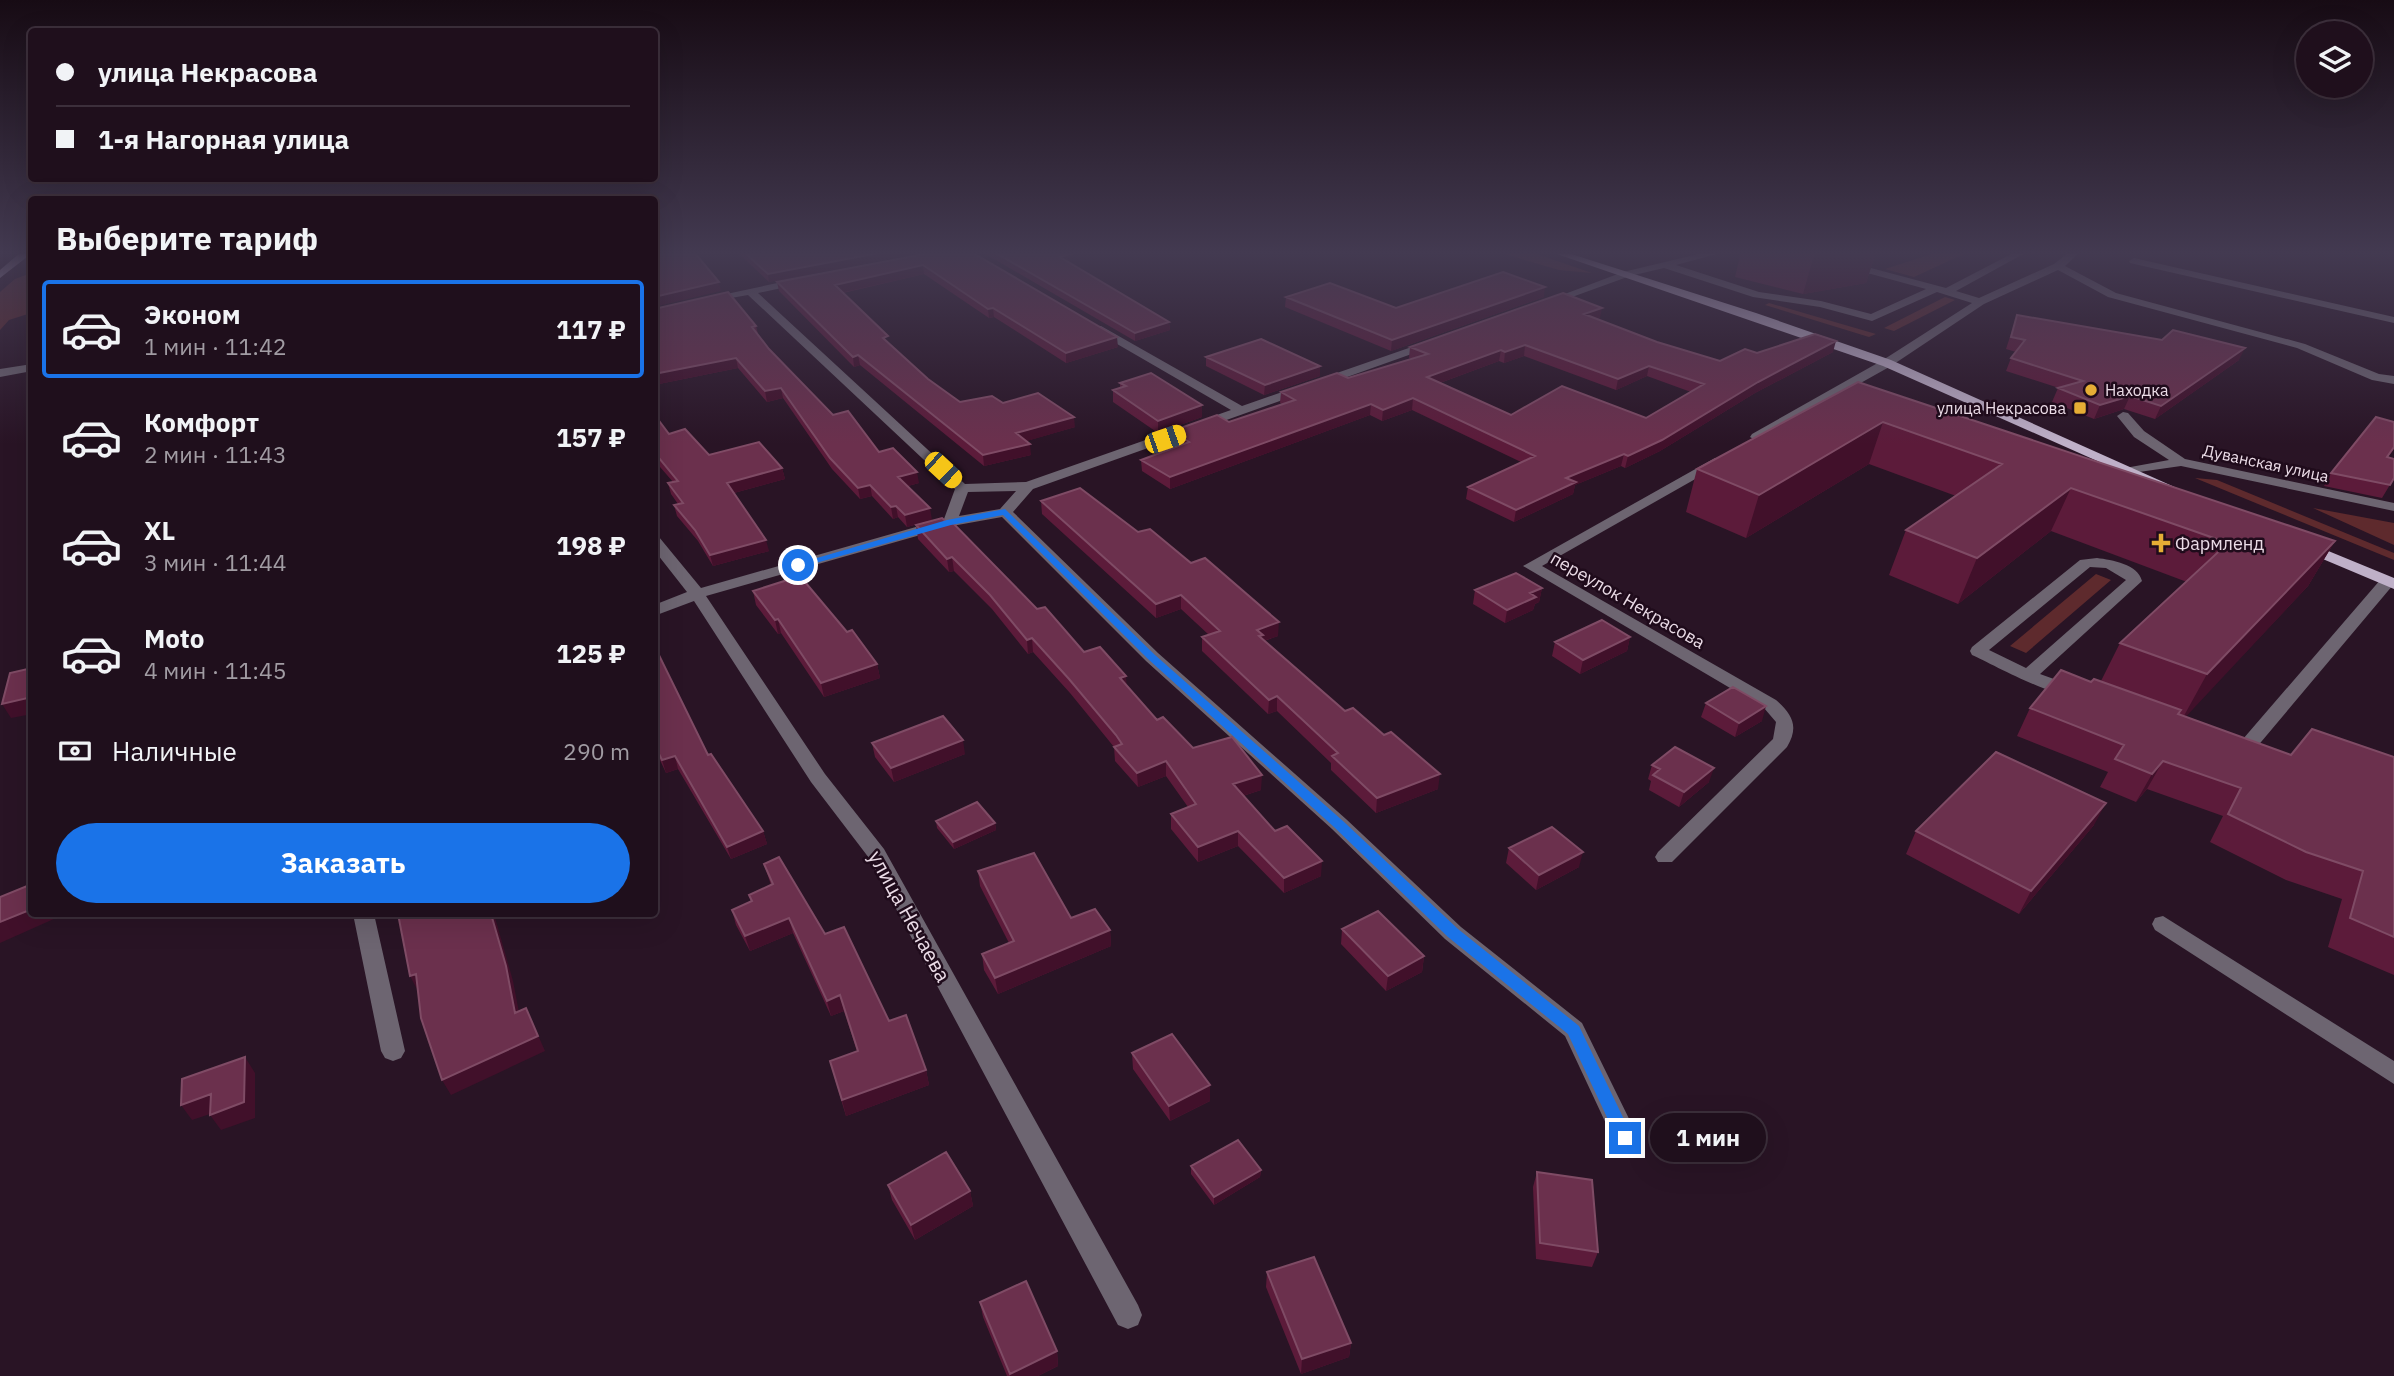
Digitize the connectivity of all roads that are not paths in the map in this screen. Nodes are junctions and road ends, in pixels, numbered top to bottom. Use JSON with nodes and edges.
{"nodes":[{"id":1,"x":778,"y":316,"type":"edge"},
{"id":2,"x":1751,"y":316,"type":"edge"},
{"id":3,"x":1959,"y":316,"type":"edge"},
{"id":4,"x":2191,"y":316,"type":"edge"},
{"id":5,"x":1081,"y":319,"type":"edge"},
{"id":6,"x":1448,"y":338,"type":"edge"},
{"id":7,"x":1888,"y":363,"type":"junction"},
{"id":8,"x":28,"y":368,"type":"edge"},
{"id":9,"x":0,"y":373,"type":"edge"},
{"id":10,"x":2394,"y":380,"type":"edge"},
{"id":11,"x":1241,"y":411,"type":"junction"},
{"id":12,"x":2123,"y":415,"type":"edge"},
{"id":13,"x":1748,"y":442,"type":"edge"},
{"id":14,"x":1724,"y":456,"type":"edge"},
{"id":15,"x":2181,"y":462,"type":"junction"},
{"id":16,"x":2130,"y":471,"type":"junction"},
{"id":17,"x":1028,"y":486,"type":"junction"},
{"id":18,"x":962,"y":488,"type":"junction"},
{"id":19,"x":2180,"y":492,"type":"edge"},
{"id":20,"x":2394,"y":507,"type":"edge"},
{"id":21,"x":1005,"y":512,"type":"junction"},
{"id":22,"x":950,"y":522,"type":"junction"},
{"id":23,"x":2293,"y":541,"type":"edge"},
{"id":24,"x":658,"y":545,"type":"edge"},
{"id":25,"x":2391,"y":583,"type":"edge"},
{"id":26,"x":697,"y":594,"type":"junction"},
{"id":27,"x":658,"y":609,"type":"edge"},
{"id":28,"x":2028,"y":674,"type":"junction"},
{"id":29,"x":2090,"y":698,"type":"edge"},
{"id":30,"x":2215,"y":744,"type":"edge"},
{"id":31,"x":1665,"y":857,"type":"dead end"},
{"id":32,"x":364,"y":917,"type":"edge"},
{"id":33,"x":2163,"y":924,"type":"dead end"},
{"id":34,"x":393,"y":1051,"type":"dead end"},
{"id":35,"x":2394,"y":1074,"type":"edge"},
{"id":36,"x":1625,"y":1138,"type":"dead end"},
{"id":37,"x":1128,"y":1315,"type":"dead end"}],
"edges":[{"from":1,"to":18,"type":"street"},
{"from":2,"to":7,"type":"main road"},
{"from":3,"to":7,"type":"street"},
{"from":4,"to":10,"type":"street"},
{"from":5,"to":11,"type":"street"},
{"from":6,"to":11,"type":"street"},
{"from":7,"to":13,"type":"street"},
{"from":7,"to":16,"type":"main road"},
{"from":8,"to":9,"type":"street"},
{"from":11,"to":17,"type":"street"},
{"from":12,"to":15,"type":"street"},
{"from":14,"to":31,"type":"street","name":"переулок Некрасова"},
{"from":15,"to":16,"type":"street","name":"Дуванская улица"},
{"from":15,"to":20,"type":"street","name":"Дуванская улица"},
{"from":16,"to":19,"type":"main road"},
{"from":17,"to":18,"type":"street"},
{"from":17,"to":21,"type":"street"},
{"from":18,"to":22,"type":"street"},
{"from":21,"to":22,"type":"street"},
{"from":21,"to":36,"type":"street"},
{"from":22,"to":26,"type":"street"},
{"from":23,"to":25,"type":"main road"},
{"from":24,"to":26,"type":"street","name":"улица Нечаева"},
{"from":25,"to":30,"type":"street"},
{"from":26,"to":27,"type":"street"},
{"from":26,"to":37,"type":"street","name":"улица Нечаева"},
{"from":28,"to":28,"type":"street"},
{"from":28,"to":29,"type":"street"},
{"from":32,"to":34,"type":"street"},
{"from":33,"to":35,"type":"street"}]}
